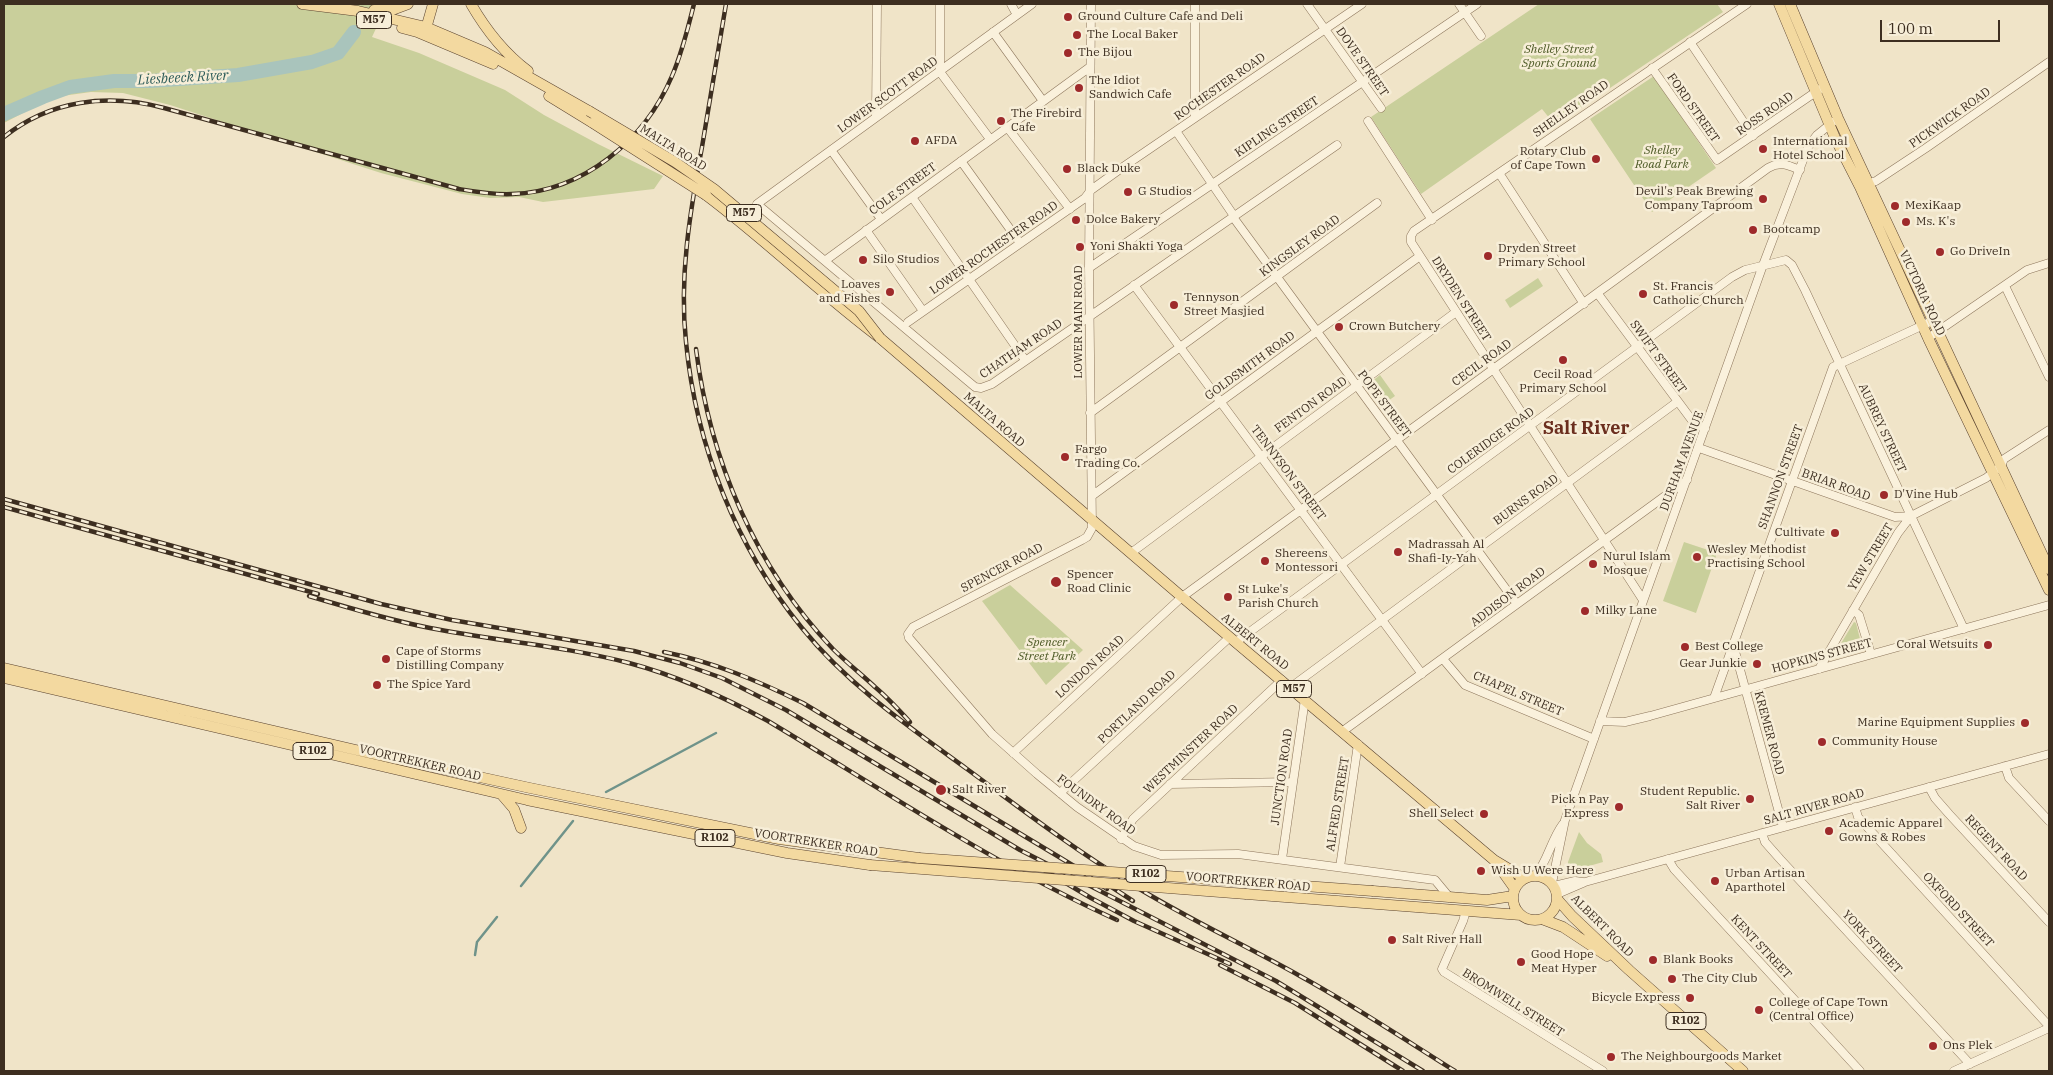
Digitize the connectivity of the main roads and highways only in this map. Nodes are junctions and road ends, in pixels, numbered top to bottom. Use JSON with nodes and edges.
{"nodes":[{"id":1,"x":302,"y":4,"type":"edge"},
{"id":2,"x":408,"y":4,"type":"edge"},
{"id":3,"x":426,"y":4,"type":"edge"},
{"id":4,"x":433,"y":4,"type":"edge"},
{"id":5,"x":471,"y":4,"type":"edge"},
{"id":6,"x":1778,"y":4,"type":"edge"},
{"id":7,"x":1790,"y":4,"type":"edge"},
{"id":8,"x":331,"y":8,"type":"junction"},
{"id":9,"x":358,"y":11,"type":"junction"},
{"id":10,"x":422,"y":30,"type":"junction"},
{"id":11,"x":567,"y":98,"type":"junction"},
{"id":12,"x":1864,"y":185,"type":"junction"},
{"id":13,"x":880,"y":338,"type":"junction"},
{"id":14,"x":1092,"y":519,"type":"joint"},
{"id":15,"x":2045,"y":564,"type":"edge"},
{"id":16,"x":2049,"y":590,"type":"edge"},
{"id":17,"x":4,"y":668,"type":"edge"},
{"id":18,"x":4,"y":678,"type":"edge"},
{"id":19,"x":106,"y":697,"type":"junction"},
{"id":20,"x":355,"y":755,"type":"junction"},
{"id":21,"x":434,"y":767,"type":"junction"},
{"id":22,"x":432,"y":778,"type":"junction"},
{"id":23,"x":502,"y":795,"type":"junction"},
{"id":24,"x":521,"y":828,"type":"dead end"},
{"id":25,"x":1494,"y":860,"type":"junction"},
{"id":26,"x":1524,"y":878,"type":"junction"},
{"id":27,"x":1555,"y":891,"type":"junction"},
{"id":28,"x":1514,"y":893,"type":"junction"},
{"id":29,"x":1521,"y":915,"type":"junction"},
{"id":30,"x":1542,"y":919,"type":"junction"},
{"id":31,"x":1629,"y":970,"type":"junction"},
{"id":32,"x":1743,"y":1071,"type":"edge"}],
"edges":[{"from":1,"to":8,"type":"main road"},
{"from":2,"to":9,"type":"main road"},
{"from":3,"to":10,"type":"main road"},
{"from":4,"to":10,"type":"main road"},
{"from":5,"to":11,"type":"main road"},
{"from":6,"to":12,"type":"main road","name":"VICTORIA ROAD"},
{"from":7,"to":12,"type":"main road","name":"VICTORIA ROAD"},
{"from":8,"to":9,"type":"main road","number":"M57"},
{"from":8,"to":10,"type":"main road","number":"M57"},
{"from":9,"to":10,"type":"main road","number":"M57"},
{"from":10,"to":11,"type":"main road","name":"MALTA ROAD","number":"M57"},
{"from":10,"to":13,"type":"main road","name":"MALTA ROAD","number":"M57","bridge":true},
{"from":11,"to":13,"type":"main road","name":"MALTA ROAD","number":"M57","bridge":true},
{"from":12,"to":15,"type":"main road","name":"VICTORIA ROAD"},
{"from":13,"to":14,"type":"main road","name":"MALTA ROAD","number":"M57"},
{"from":14,"to":25,"type":"main road","name":"ALBERT ROAD","number":"M57"},
{"from":15,"to":16,"type":"main road","name":"VICTORIA ROAD"},
{"from":17,"to":19,"type":"main road","name":"VOORTREKKER ROAD","number":"R102"},
{"from":18,"to":19,"type":"main road","name":"VOORTREKKER ROAD","number":"R102"},
{"from":19,"to":20,"type":"main road","name":"VOORTREKKER ROAD","number":"R102"},
{"from":20,"to":21,"type":"main road","name":"VOORTREKKER ROAD","number":"R102"},
{"from":20,"to":22,"type":"main road","name":"VOORTREKKER ROAD","number":"R102"},
{"from":21,"to":22,"type":"main road"},
{"from":21,"to":28,"type":"main road","name":"VOORTREKKER ROAD","number":"R102","bridge":true},
{"from":22,"to":23,"type":"main road","name":"VOORTREKKER ROAD","number":"R102"},
{"from":23,"to":24,"type":"main road"},
{"from":23,"to":29,"type":"main road","name":"VOORTREKKER ROAD","number":"R102","bridge":true},
{"from":25,"to":26,"type":"main road","name":"ALBERT ROAD","number":"M57"},
{"from":25,"to":28,"type":"main road","name":"ALBERT ROAD","number":"M57"},
{"from":26,"to":27,"type":"main road","number":"R102"},
{"from":26,"to":28,"type":"main road"},
{"from":27,"to":30,"type":"main road"},
{"from":27,"to":31,"type":"main road","name":"ALBERT ROAD","number":"R102"},
{"from":28,"to":29,"type":"main road"},
{"from":29,"to":30,"type":"main road","number":"R102"},
{"from":30,"to":31,"type":"main road","name":"ALBERT ROAD","number":"R102"},
{"from":31,"to":32,"type":"main road","name":"ALBERT ROAD","number":"R102"}]}
